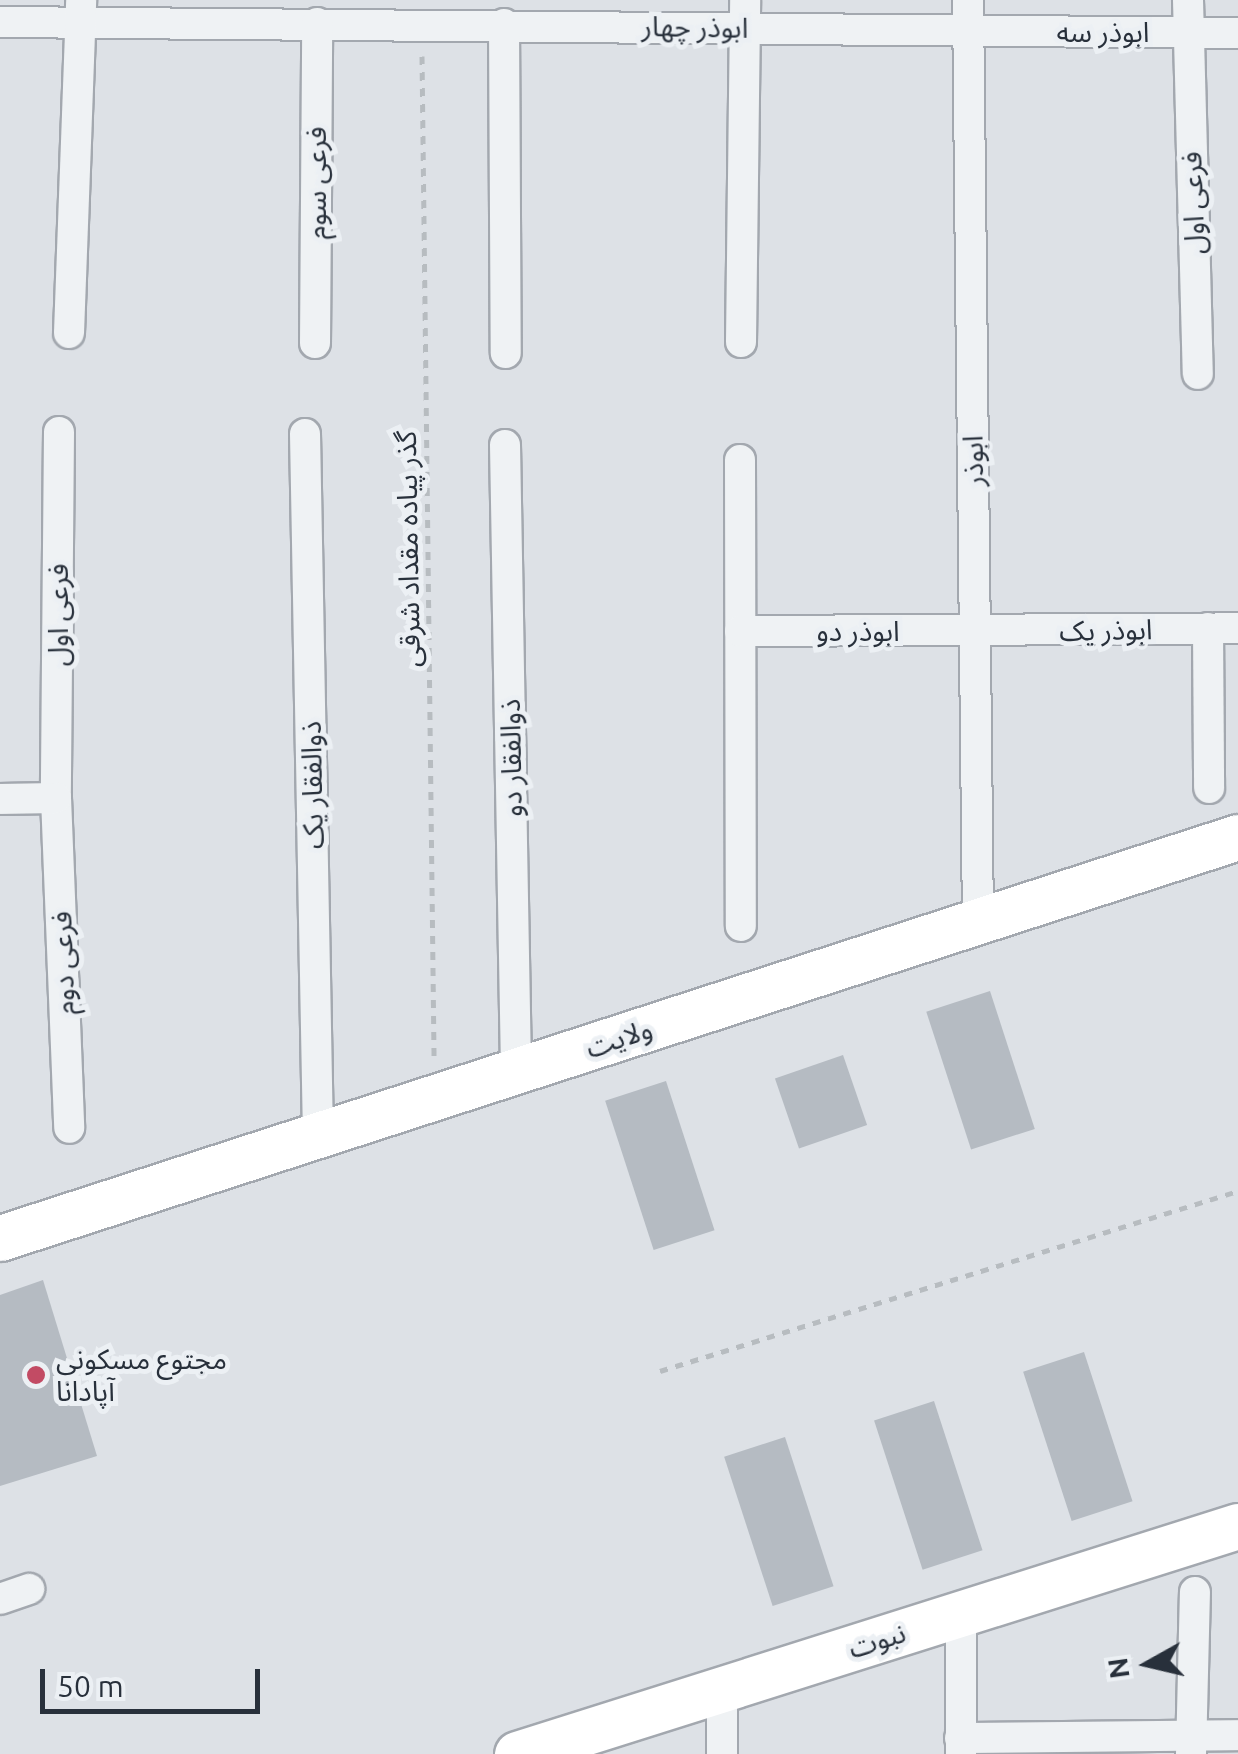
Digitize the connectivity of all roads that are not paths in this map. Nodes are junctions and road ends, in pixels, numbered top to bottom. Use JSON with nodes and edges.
{"nodes":[{"id":1,"x":968,"y":0,"type":"edge"},
{"id":2,"x":1188,"y":0,"type":"edge"},
{"id":3,"x":81,"y":11,"type":"edge"},
{"id":4,"x":746,"y":14,"type":"edge"},
{"id":5,"x":0,"y":22,"type":"edge"},
{"id":6,"x":317,"y":23,"type":"junction"},
{"id":7,"x":504,"y":24,"type":"junction"},
{"id":8,"x":968,"y":31,"type":"junction"},
{"id":9,"x":1188,"y":33,"type":"junction"},
{"id":10,"x":1238,"y":33,"type":"edge"},
{"id":11,"x":68,"y":333,"type":"dead end"},
{"id":12,"x":740,"y":342,"type":"dead end"},
{"id":13,"x":315,"y":343,"type":"dead end"},
{"id":14,"x":506,"y":354,"type":"dead end"},
{"id":15,"x":1198,"y":374,"type":"dead end"},
{"id":16,"x":59,"y":432,"type":"dead end"},
{"id":17,"x":305,"y":434,"type":"dead end"},
{"id":18,"x":505,"y":445,"type":"dead end"},
{"id":19,"x":740,"y":460,"type":"dead end"},
{"id":20,"x":1223,"y":628,"type":"edge"},
{"id":21,"x":740,"y":631,"type":"junction"},
{"id":22,"x":974,"y":632,"type":"junction"},
{"id":23,"x":1209,"y":788,"type":"dead end"},
{"id":24,"x":56,"y":798,"type":"junction"},
{"id":25,"x":0,"y":799,"type":"edge"},
{"id":26,"x":1238,"y":838,"type":"edge"},
{"id":27,"x":978,"y":922,"type":"junction"},
{"id":28,"x":741,"y":926,"type":"dead end"},
{"id":29,"x":516,"y":1072,"type":"junction"},
{"id":30,"x":69,"y":1128,"type":"dead end"},
{"id":31,"x":318,"y":1135,"type":"junction"},
{"id":32,"x":0,"y":1238,"type":"edge"},
{"id":33,"x":1238,"y":1526,"type":"edge"},
{"id":34,"x":29,"y":1589,"type":"dead end"},
{"id":35,"x":1195,"y":1592,"type":"dead end"},
{"id":36,"x":0,"y":1600,"type":"edge"},
{"id":37,"x":960,"y":1614,"type":"junction"},
{"id":38,"x":722,"y":1689,"type":"junction"},
{"id":39,"x":1238,"y":1735,"type":"edge"},
{"id":40,"x":1191,"y":1745,"type":"edge"},
{"id":41,"x":960,"y":1746,"type":"edge"},
{"id":42,"x":517,"y":1754,"type":"edge"},
{"id":43,"x":722,"y":1754,"type":"edge"}],
"edges":[{"from":1,"to":8,"type":"street","name":"ابوذر"},
{"from":2,"to":9,"type":"street"},
{"from":3,"to":5,"type":"street","name":"ابوذر چهار"},
{"from":3,"to":6,"type":"street","name":"ابوذر چهار"},
{"from":3,"to":11,"type":"street"},
{"from":4,"to":7,"type":"street","name":"ابوذر چهار"},
{"from":4,"to":8,"type":"street","name":"ابوذر چهار"},
{"from":4,"to":12,"type":"street"},
{"from":6,"to":7,"type":"street","name":"ابوذر چهار"},
{"from":6,"to":13,"type":"street","name":"فرعی سوم"},
{"from":7,"to":14,"type":"street"},
{"from":8,"to":9,"type":"street","name":"ابوذر سه"},
{"from":8,"to":22,"type":"street","name":"ابوذر"},
{"from":9,"to":10,"type":"street","name":"ابوذر سه"},
{"from":9,"to":15,"type":"street","name":"فرعی اول"},
{"from":16,"to":24,"type":"street","name":"فرعی اول"},
{"from":17,"to":31,"type":"street","name":"ذوالفقار یک"},
{"from":18,"to":29,"type":"street","name":"ذوالفقار دو"},
{"from":19,"to":21,"type":"street"},
{"from":20,"to":22,"type":"street","name":"ابوذر یک"},
{"from":20,"to":23,"type":"street"},
{"from":21,"to":22,"type":"street","name":"ابوذر دو"},
{"from":21,"to":28,"type":"street"},
{"from":22,"to":27,"type":"street","name":"ابوذر"},
{"from":24,"to":25,"type":"street"},
{"from":24,"to":30,"type":"street","name":"فرعی دوم"},
{"from":26,"to":27,"type":"street","name":"ولایت"},
{"from":27,"to":29,"type":"street","name":"ولایت"},
{"from":29,"to":31,"type":"street","name":"ولایت"},
{"from":31,"to":32,"type":"street","name":"ولایت"},
{"from":33,"to":37,"type":"street","name":"نبوت"},
{"from":34,"to":36,"type":"street"},
{"from":35,"to":40,"type":"street"},
{"from":37,"to":38,"type":"street","name":"نبوت"},
{"from":37,"to":41,"type":"street"},
{"from":38,"to":42,"type":"street","name":"نبوت"},
{"from":38,"to":43,"type":"street"},
{"from":39,"to":40,"type":"street"},
{"from":40,"to":41,"type":"street"}]}
